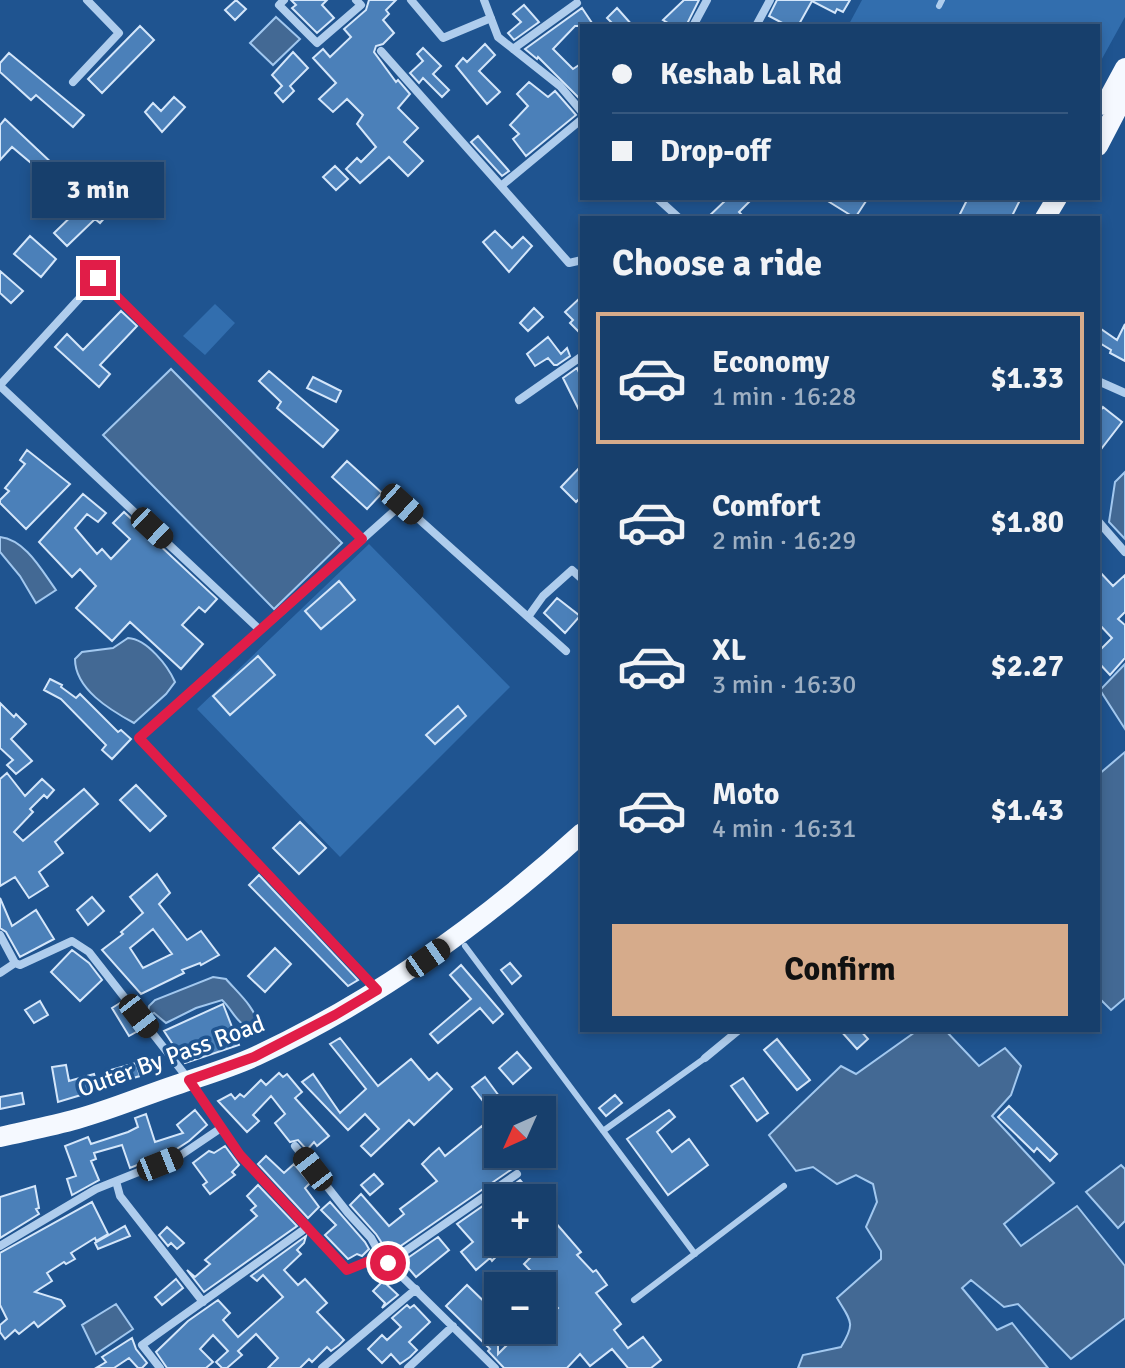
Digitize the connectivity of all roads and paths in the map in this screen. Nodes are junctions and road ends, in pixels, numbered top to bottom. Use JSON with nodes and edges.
{"nodes":[{"id":1,"x":87,"y":0,"type":"edge"},
{"id":2,"x":284,"y":0,"type":"edge"},
{"id":3,"x":356,"y":0,"type":"edge"},
{"id":4,"x":411,"y":0,"type":"edge"},
{"id":5,"x":484,"y":0,"type":"edge"},
{"id":6,"x":707,"y":0,"type":"edge"},
{"id":7,"x":770,"y":0,"type":"edge"},
{"id":8,"x":577,"y":3,"type":"dead end"},
{"id":9,"x":491,"y":18,"type":"junction"},
{"id":10,"x":694,"y":24,"type":"edge"},
{"id":11,"x":757,"y":24,"type":"edge"},
{"id":12,"x":513,"y":49,"type":"junction"},
{"id":13,"x":381,"y":51,"type":"dead end"},
{"id":14,"x":1125,"y":68,"type":"edge"},
{"id":15,"x":73,"y":82,"type":"dead end"},
{"id":16,"x":1125,"y":94,"type":"edge"},
{"id":17,"x":580,"y":110,"type":"edge"},
{"id":18,"x":1100,"y":115,"type":"edge"},
{"id":19,"x":580,"y":121,"type":"edge"},
{"id":20,"x":1100,"y":142,"type":"edge"},
{"id":21,"x":501,"y":186,"type":"junction"},
{"id":22,"x":580,"y":260,"type":"edge"},
{"id":23,"x":580,"y":357,"type":"edge"},
{"id":24,"x":1100,"y":382,"type":"edge"},
{"id":25,"x":0,"y":385,"type":"edge"},
{"id":26,"x":1125,"y":393,"type":"edge"},
{"id":27,"x":519,"y":400,"type":"dead end"},
{"id":28,"x":1100,"y":523,"type":"edge"},
{"id":29,"x":362,"y":539,"type":"junction"},
{"id":30,"x":1125,"y":552,"type":"edge"},
{"id":31,"x":580,"y":577,"type":"edge"},
{"id":32,"x":528,"y":617,"type":"junction"},
{"id":33,"x":260,"y":630,"type":"junction"},
{"id":34,"x":566,"y":651,"type":"dead end"},
{"id":35,"x":580,"y":835,"type":"edge"},
{"id":36,"x":580,"y":849,"type":"edge"},
{"id":37,"x":0,"y":935,"type":"edge"},
{"id":38,"x":465,"y":946,"type":"junction"},
{"id":39,"x":15,"y":963,"type":"junction"},
{"id":40,"x":0,"y":973,"type":"edge"},
{"id":41,"x":377,"y":990,"type":"junction"},
{"id":42,"x":737,"y":1032,"type":"edge"},
{"id":43,"x":705,"y":1058,"type":"joint"},
{"id":44,"x":192,"y":1084,"type":"junction"},
{"id":45,"x":221,"y":1128,"type":"junction"},
{"id":46,"x":603,"y":1131,"type":"junction"},
{"id":47,"x":0,"y":1137,"type":"edge"},
{"id":48,"x":0,"y":1145,"type":"edge"},
{"id":49,"x":295,"y":1146,"type":"dead end"},
{"id":50,"x":517,"y":1174,"type":"dead end"},
{"id":51,"x":116,"y":1181,"type":"junction"},
{"id":52,"x":784,"y":1186,"type":"dead end"},
{"id":53,"x":306,"y":1228,"type":"junction"},
{"id":54,"x":0,"y":1246,"type":"edge"},
{"id":55,"x":695,"y":1254,"type":"junction"},
{"id":56,"x":384,"y":1260,"type":"junction"},
{"id":57,"x":416,"y":1289,"type":"junction"},
{"id":58,"x":634,"y":1300,"type":"dead end"},
{"id":59,"x":203,"y":1302,"type":"junction"},
{"id":60,"x":453,"y":1326,"type":"junction"},
{"id":61,"x":160,"y":1368,"type":"edge"},
{"id":62,"x":322,"y":1368,"type":"edge"},
{"id":63,"x":408,"y":1368,"type":"edge"},
{"id":64,"x":495,"y":1368,"type":"edge"}],
"edges":[{"from":1,"to":15,"type":"street"},
{"from":2,"to":3,"type":"street"},
{"from":4,"to":9,"type":"street"},
{"from":5,"to":9,"type":"street"},
{"from":6,"to":10,"type":"street"},
{"from":7,"to":11,"type":"street"},
{"from":8,"to":12,"type":"street"},
{"from":9,"to":12,"type":"street"},
{"from":12,"to":17,"type":"street"},
{"from":13,"to":21,"type":"street"},
{"from":14,"to":18,"type":"main road"},
{"from":16,"to":20,"type":"main road"},
{"from":19,"to":21,"type":"street"},
{"from":21,"to":22,"type":"street"},
{"from":23,"to":27,"type":"street"},
{"from":24,"to":26,"type":"street"},
{"from":25,"to":29,"type":"street"},
{"from":25,"to":33,"type":"street"},
{"from":28,"to":30,"type":"street"},
{"from":29,"to":32,"type":"street"},
{"from":29,"to":33,"type":"street"},
{"from":31,"to":32,"type":"street"},
{"from":32,"to":34,"type":"street"},
{"from":33,"to":41,"type":"street"},
{"from":35,"to":41,"type":"main road","name":"Outer By Pass Road"},
{"from":36,"to":38,"type":"main road","name":"Outer By Pass Road"},
{"from":37,"to":39,"type":"street"},
{"from":38,"to":44,"type":"main road","name":"Outer By Pass Road"},
{"from":38,"to":46,"type":"lane"},
{"from":39,"to":40,"type":"street"},
{"from":39,"to":44,"type":"street"},
{"from":41,"to":44,"type":"main road","name":"Outer By Pass Road"},
{"from":42,"to":43,"type":"street"},
{"from":43,"to":46,"type":"lane"},
{"from":44,"to":45,"type":"street"},
{"from":44,"to":47,"type":"main road","name":"Outer By Pass Road"},
{"from":44,"to":48,"type":"main road","name":"Outer By Pass Road"},
{"from":45,"to":51,"type":"street"},
{"from":45,"to":53,"type":"street"},
{"from":46,"to":55,"type":"lane"},
{"from":49,"to":56,"type":"street"},
{"from":50,"to":56,"type":"street"},
{"from":51,"to":54,"type":"street"},
{"from":51,"to":59,"type":"street"},
{"from":52,"to":55,"type":"lane"},
{"from":53,"to":56,"type":"street"},
{"from":53,"to":59,"type":"street"},
{"from":55,"to":58,"type":"lane"},
{"from":56,"to":57,"type":"street"},
{"from":57,"to":60,"type":"street"},
{"from":57,"to":62,"type":"street"},
{"from":59,"to":61,"type":"street"},
{"from":60,"to":63,"type":"street"},
{"from":60,"to":64,"type":"street"}]}
